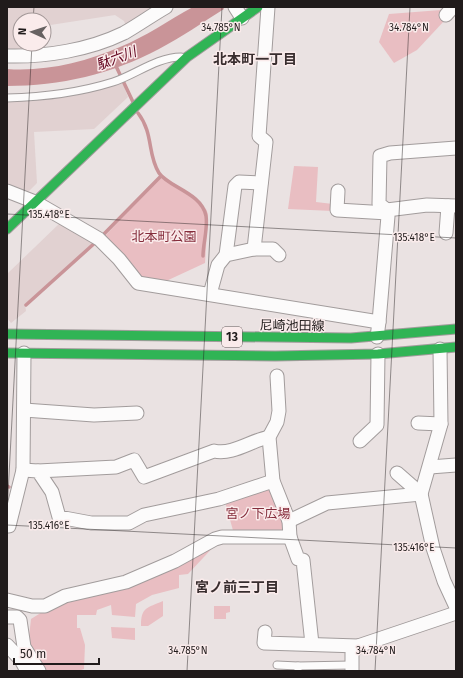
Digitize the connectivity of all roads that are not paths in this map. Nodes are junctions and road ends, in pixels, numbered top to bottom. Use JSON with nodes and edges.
{"nodes":[{"id":1,"x":166,"y":7,"type":"edge"},
{"id":2,"x":258,"y":7,"type":"edge"},
{"id":3,"x":268,"y":7,"type":"edge"},
{"id":4,"x":238,"y":11,"type":"edge"},
{"id":5,"x":7,"y":56,"type":"edge"},
{"id":6,"x":187,"y":58,"type":"junction"},
{"id":7,"x":7,"y":98,"type":"edge"},
{"id":8,"x":456,"y":148,"type":"edge"},
{"id":9,"x":261,"y":184,"type":"junction"},
{"id":10,"x":7,"y":191,"type":"edge"},
{"id":11,"x":338,"y":191,"type":"dead end"},
{"id":12,"x":35,"y":202,"type":"junction"},
{"id":13,"x":452,"y":206,"type":"edge"},
{"id":14,"x":387,"y":212,"type":"junction"},
{"id":15,"x":7,"y":229,"type":"edge"},
{"id":16,"x":446,"y":233,"type":"dead end"},
{"id":17,"x":254,"y":249,"type":"junction"},
{"id":18,"x":226,"y":255,"type":"junction"},
{"id":19,"x":279,"y":255,"type":"dead end"},
{"id":20,"x":210,"y":294,"type":"junction"},
{"id":21,"x":379,"y":322,"type":"junction"},
{"id":22,"x":456,"y":329,"type":"edge"},
{"id":23,"x":7,"y":334,"type":"edge"},
{"id":24,"x":377,"y":337,"type":"junction"},
{"id":25,"x":456,"y":347,"type":"edge"},
{"id":26,"x":440,"y":349,"type":"junction"},
{"id":27,"x":7,"y":353,"type":"edge"},
{"id":28,"x":24,"y":353,"type":"junction"},
{"id":29,"x":378,"y":354,"type":"junction"},
{"id":30,"x":277,"y":376,"type":"dead end"},
{"id":31,"x":24,"y":410,"type":"junction"},
{"id":32,"x":137,"y":413,"type":"dead end"},
{"id":33,"x":418,"y":423,"type":"dead end"},
{"id":34,"x":441,"y":424,"type":"junction"},
{"id":35,"x":269,"y":437,"type":"junction"},
{"id":36,"x":360,"y":441,"type":"dead end"},
{"id":37,"x":456,"y":465,"type":"edge"},
{"id":38,"x":430,"y":467,"type":"junction"},
{"id":39,"x":23,"y":470,"type":"junction"},
{"id":40,"x":38,"y":471,"type":"junction"},
{"id":41,"x":397,"y":473,"type":"dead end"},
{"id":42,"x":273,"y":481,"type":"junction"},
{"id":43,"x":12,"y":493,"type":"edge"},
{"id":44,"x":421,"y":494,"type":"junction"},
{"id":45,"x":289,"y":521,"type":"junction"},
{"id":46,"x":7,"y":526,"type":"edge"},
{"id":47,"x":290,"y":537,"type":"junction"},
{"id":48,"x":7,"y":600,"type":"edge"},
{"id":49,"x":456,"y":607,"type":"edge"},
{"id":50,"x":456,"y":613,"type":"edge"},
{"id":51,"x":7,"y":617,"type":"edge"},
{"id":52,"x":265,"y":632,"type":"dead end"},
{"id":53,"x":312,"y":644,"type":"junction"},
{"id":54,"x":7,"y":645,"type":"edge"},
{"id":55,"x":358,"y":646,"type":"junction"},
{"id":56,"x":277,"y":666,"type":"dead end"},
{"id":57,"x":298,"y":668,"type":"edge"},
{"id":58,"x":352,"y":668,"type":"edge"},
{"id":59,"x":26,"y":671,"type":"edge"},
{"id":60,"x":39,"y":671,"type":"edge"}],
"edges":[{"from":1,"to":5,"type":"street"},
{"from":2,"to":4,"type":"main road"},
{"from":3,"to":9,"type":"street"},
{"from":4,"to":6,"type":"main road"},
{"from":6,"to":7,"type":"lane"},
{"from":6,"to":12,"type":"main road"},
{"from":8,"to":14,"type":"street"},
{"from":9,"to":17,"type":"street"},
{"from":9,"to":18,"type":"street"},
{"from":10,"to":12,"type":"street"},
{"from":11,"to":14,"type":"street"},
{"from":12,"to":15,"type":"main road"},
{"from":12,"to":20,"type":"street"},
{"from":13,"to":14,"type":"street"},
{"from":13,"to":16,"type":"street"},
{"from":14,"to":21,"type":"street"},
{"from":17,"to":18,"type":"street"},
{"from":17,"to":19,"type":"street"},
{"from":18,"to":20,"type":"street"},
{"from":20,"to":21,"type":"street"},
{"from":21,"to":24,"type":"street"},
{"from":22,"to":24,"type":"main road","name":"尼崎池田線","number":"13"},
{"from":23,"to":24,"type":"main road","name":"尼崎池田線","number":"13"},
{"from":25,"to":26,"type":"main road","number":"13"},
{"from":26,"to":29,"type":"main road","number":"13"},
{"from":26,"to":34,"type":"street"},
{"from":27,"to":28,"type":"main road","number":"13"},
{"from":28,"to":29,"type":"main road","number":"13"},
{"from":28,"to":31,"type":"street"},
{"from":29,"to":36,"type":"street"},
{"from":30,"to":35,"type":"street"},
{"from":31,"to":32,"type":"street"},
{"from":31,"to":39,"type":"street"},
{"from":33,"to":34,"type":"street"},
{"from":34,"to":38,"type":"street"},
{"from":35,"to":40,"type":"street"},
{"from":35,"to":42,"type":"street"},
{"from":37,"to":38,"type":"street"},
{"from":38,"to":44,"type":"street"},
{"from":39,"to":40,"type":"street"},
{"from":39,"to":43,"type":"street"},
{"from":40,"to":42,"type":"street"},
{"from":41,"to":44,"type":"street"},
{"from":42,"to":45,"type":"street"},
{"from":43,"to":46,"type":"street"},
{"from":44,"to":45,"type":"street"},
{"from":44,"to":49,"type":"street"},
{"from":45,"to":47,"type":"street"},
{"from":47,"to":48,"type":"street"},
{"from":47,"to":53,"type":"street"},
{"from":50,"to":55,"type":"street"},
{"from":51,"to":60,"type":"street"},
{"from":52,"to":53,"type":"street"},
{"from":53,"to":55,"type":"street"},
{"from":54,"to":59,"type":"street"},
{"from":55,"to":58,"type":"street"},
{"from":56,"to":57,"type":"lane"},
{"from":57,"to":58,"type":"lane"}]}
